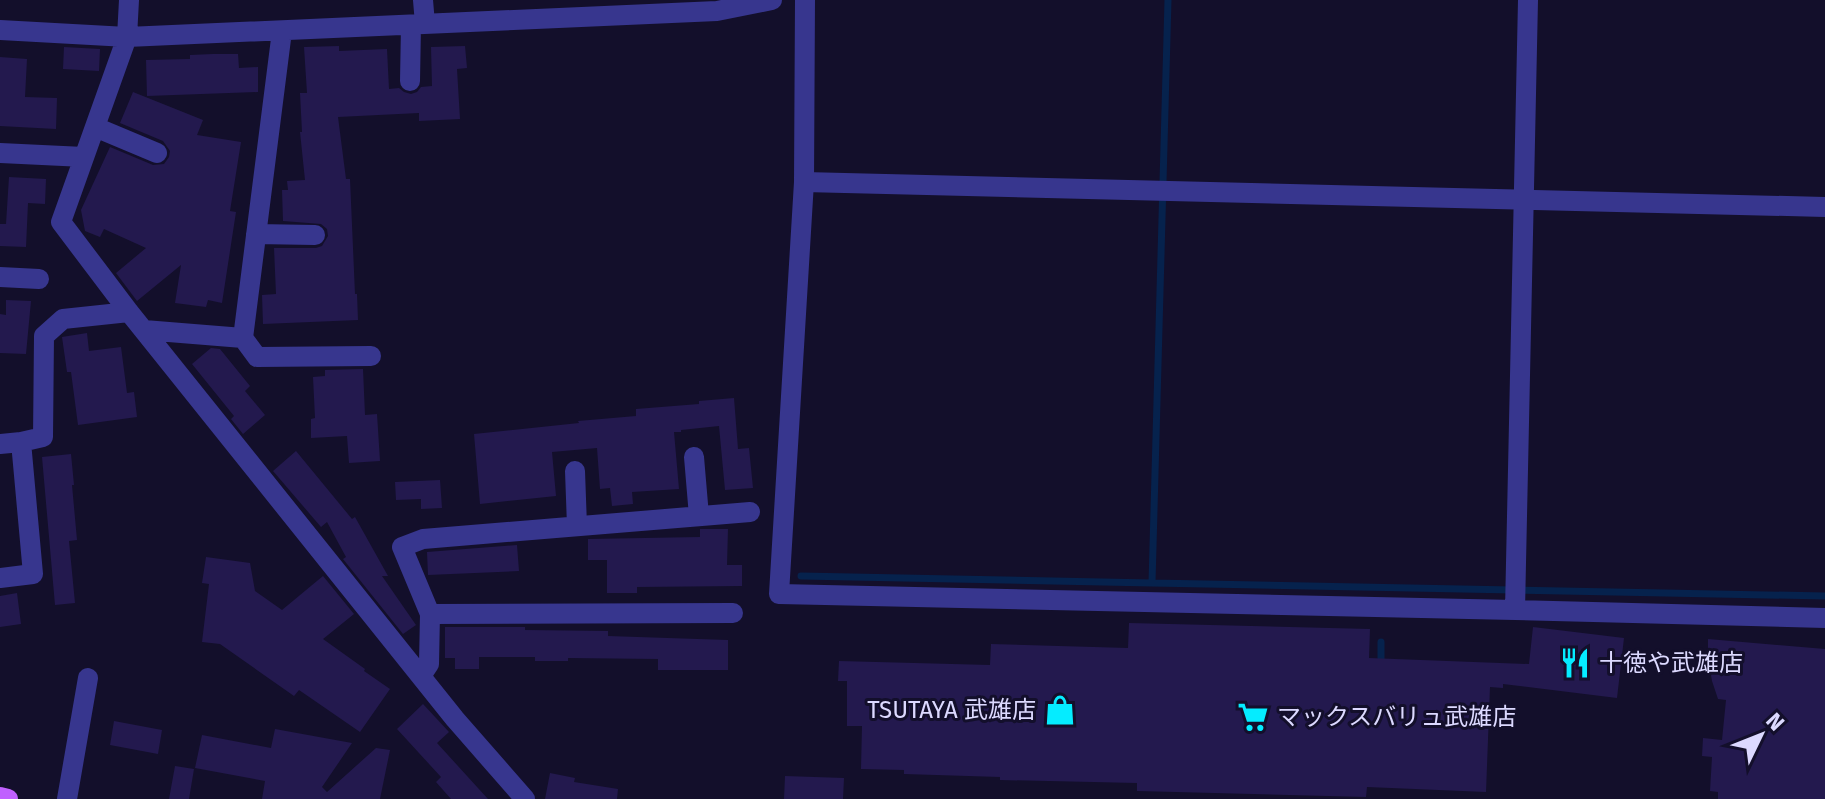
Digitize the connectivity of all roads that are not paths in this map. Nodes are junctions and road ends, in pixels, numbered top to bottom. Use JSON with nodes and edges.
{"nodes":[{"id":1,"x":129,"y":0,"type":"edge"},
{"id":2,"x":423,"y":0,"type":"edge"},
{"id":3,"x":772,"y":0,"type":"edge"},
{"id":4,"x":805,"y":0,"type":"edge"},
{"id":5,"x":1528,"y":0,"type":"edge"},
{"id":6,"x":669,"y":6,"type":"edge"},
{"id":7,"x":418,"y":25,"type":"junction"},
{"id":8,"x":0,"y":30,"type":"edge"},
{"id":9,"x":282,"y":31,"type":"junction"},
{"id":10,"x":127,"y":37,"type":"junction"},
{"id":11,"x":410,"y":81,"type":"dead end"},
{"id":12,"x":95,"y":127,"type":"junction"},
{"id":13,"x":0,"y":153,"type":"edge"},
{"id":14,"x":157,"y":153,"type":"dead end"},
{"id":15,"x":84,"y":157,"type":"junction"},
{"id":16,"x":804,"y":182,"type":"junction"},
{"id":17,"x":1524,"y":199,"type":"junction"},
{"id":18,"x":1825,"y":207,"type":"edge"},
{"id":19,"x":256,"y":234,"type":"junction"},
{"id":20,"x":315,"y":235,"type":"dead end"},
{"id":21,"x":0,"y":277,"type":"edge"},
{"id":22,"x":39,"y":279,"type":"dead end"},
{"id":23,"x":129,"y":312,"type":"junction"},
{"id":24,"x":144,"y":330,"type":"junction"},
{"id":25,"x":243,"y":338,"type":"junction"},
{"id":26,"x":371,"y":356,"type":"dead end"},
{"id":27,"x":10,"y":443,"type":"edge"},
{"id":28,"x":694,"y":457,"type":"dead end"},
{"id":29,"x":575,"y":471,"type":"dead end"},
{"id":30,"x":750,"y":512,"type":"dead end"},
{"id":31,"x":699,"y":516,"type":"junction"},
{"id":32,"x":577,"y":526,"type":"junction"},
{"id":33,"x":0,"y":578,"type":"edge"},
{"id":34,"x":1515,"y":610,"type":"junction"},
{"id":35,"x":733,"y":613,"type":"dead end"},
{"id":36,"x":430,"y":614,"type":"junction"},
{"id":37,"x":1825,"y":618,"type":"edge"},
{"id":38,"x":421,"y":676,"type":"junction"},
{"id":39,"x":88,"y":678,"type":"dead end"},
{"id":40,"x":0,"y":797,"type":"edge"},
{"id":41,"x":8,"y":799,"type":"edge"},
{"id":42,"x":67,"y":799,"type":"edge"},
{"id":43,"x":525,"y":799,"type":"edge"}],
"edges":[{"from":1,"to":10,"type":"street"},
{"from":2,"to":7,"type":"street"},
{"from":3,"to":6,"type":"street"},
{"from":4,"to":16,"type":"street"},
{"from":5,"to":17,"type":"street"},
{"from":6,"to":7,"type":"street"},
{"from":7,"to":9,"type":"street"},
{"from":7,"to":11,"type":"street"},
{"from":8,"to":10,"type":"street"},
{"from":9,"to":10,"type":"street"},
{"from":9,"to":19,"type":"street"},
{"from":10,"to":12,"type":"street"},
{"from":12,"to":14,"type":"street"},
{"from":12,"to":15,"type":"street"},
{"from":13,"to":15,"type":"street"},
{"from":15,"to":23,"type":"street"},
{"from":16,"to":17,"type":"street"},
{"from":16,"to":34,"type":"street"},
{"from":17,"to":18,"type":"street"},
{"from":17,"to":34,"type":"street"},
{"from":19,"to":20,"type":"street"},
{"from":19,"to":25,"type":"street"},
{"from":21,"to":22,"type":"street"},
{"from":23,"to":24,"type":"street"},
{"from":23,"to":27,"type":"street"},
{"from":24,"to":25,"type":"street"},
{"from":24,"to":38,"type":"street"},
{"from":25,"to":26,"type":"street"},
{"from":27,"to":33,"type":"street"},
{"from":28,"to":31,"type":"street"},
{"from":29,"to":32,"type":"street"},
{"from":30,"to":31,"type":"street"},
{"from":31,"to":32,"type":"street"},
{"from":32,"to":36,"type":"street"},
{"from":34,"to":37,"type":"street"},
{"from":35,"to":36,"type":"street"},
{"from":36,"to":38,"type":"street"},
{"from":38,"to":43,"type":"street"},
{"from":39,"to":42,"type":"street"},
{"from":40,"to":41,"type":"main road"}]}
